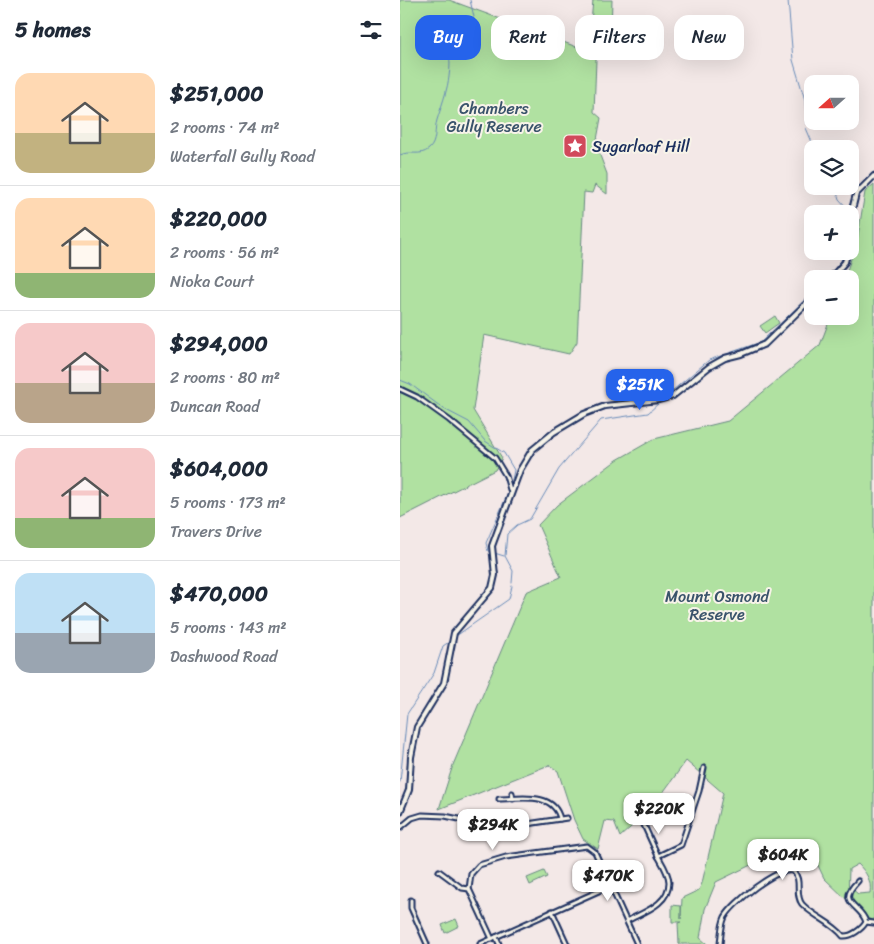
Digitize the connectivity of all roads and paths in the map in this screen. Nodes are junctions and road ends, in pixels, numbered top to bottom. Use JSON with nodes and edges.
{"nodes":[{"id":1,"x":874,"y":176,"type":"edge"},
{"id":2,"x":853,"y":205,"type":"edge"},
{"id":3,"x":846,"y":260,"type":"edge"},
{"id":4,"x":838,"y":270,"type":"edge"},
{"id":5,"x":804,"y":306,"type":"edge"},
{"id":6,"x":400,"y":389,"type":"edge"},
{"id":7,"x":511,"y":494,"type":"junction"},
{"id":8,"x":704,"y":768,"type":"dead end"},
{"id":9,"x":512,"y":793,"type":"dead end"},
{"id":10,"x":498,"y":799,"type":"dead end"},
{"id":11,"x":513,"y":799,"type":"junction"},
{"id":12,"x":400,"y":812,"type":"edge"},
{"id":13,"x":560,"y":818,"type":"junction"},
{"id":14,"x":567,"y":818,"type":"dead end"},
{"id":15,"x":643,"y":822,"type":"dead end"},
{"id":16,"x":400,"y":828,"type":"edge"},
{"id":17,"x":658,"y":856,"type":"junction"},
{"id":18,"x":438,"y":871,"type":"dead end"},
{"id":19,"x":858,"y":881,"type":"dead end"},
{"id":20,"x":610,"y":886,"type":"junction"},
{"id":21,"x":469,"y":889,"type":"junction"},
{"id":22,"x":410,"y":900,"type":"dead end"},
{"id":23,"x":552,"y":911,"type":"junction"},
{"id":24,"x":626,"y":920,"type":"junction"},
{"id":25,"x":866,"y":922,"type":"junction"},
{"id":26,"x":874,"y":923,"type":"edge"},
{"id":27,"x":494,"y":938,"type":"junction"},
{"id":28,"x":427,"y":944,"type":"edge"},
{"id":29,"x":480,"y":944,"type":"edge"},
{"id":30,"x":499,"y":944,"type":"edge"},
{"id":31,"x":567,"y":944,"type":"edge"},
{"id":32,"x":637,"y":944,"type":"edge"},
{"id":33,"x":720,"y":944,"type":"edge"}],
"edges":[{"from":1,"to":2,"type":"street"},
{"from":3,"to":4,"type":"street"},
{"from":5,"to":7,"type":"street"},
{"from":6,"to":7,"type":"street"},
{"from":7,"to":12,"type":"street"},
{"from":8,"to":17,"type":"street"},
{"from":9,"to":11,"type":"street"},
{"from":10,"to":11,"type":"street"},
{"from":11,"to":13,"type":"street"},
{"from":13,"to":14,"type":"street"},
{"from":13,"to":16,"type":"street"},
{"from":15,"to":17,"type":"street"},
{"from":17,"to":24,"type":"street"},
{"from":18,"to":21,"type":"street"},
{"from":19,"to":25,"type":"street"},
{"from":20,"to":21,"type":"street"},
{"from":20,"to":23,"type":"street"},
{"from":20,"to":24,"type":"street"},
{"from":21,"to":27,"type":"street"},
{"from":22,"to":28,"type":"street"},
{"from":23,"to":27,"type":"street"},
{"from":23,"to":31,"type":"street"},
{"from":24,"to":32,"type":"street"},
{"from":25,"to":26,"type":"street"},
{"from":25,"to":33,"type":"street"},
{"from":27,"to":29,"type":"street"},
{"from":27,"to":30,"type":"street"}]}
